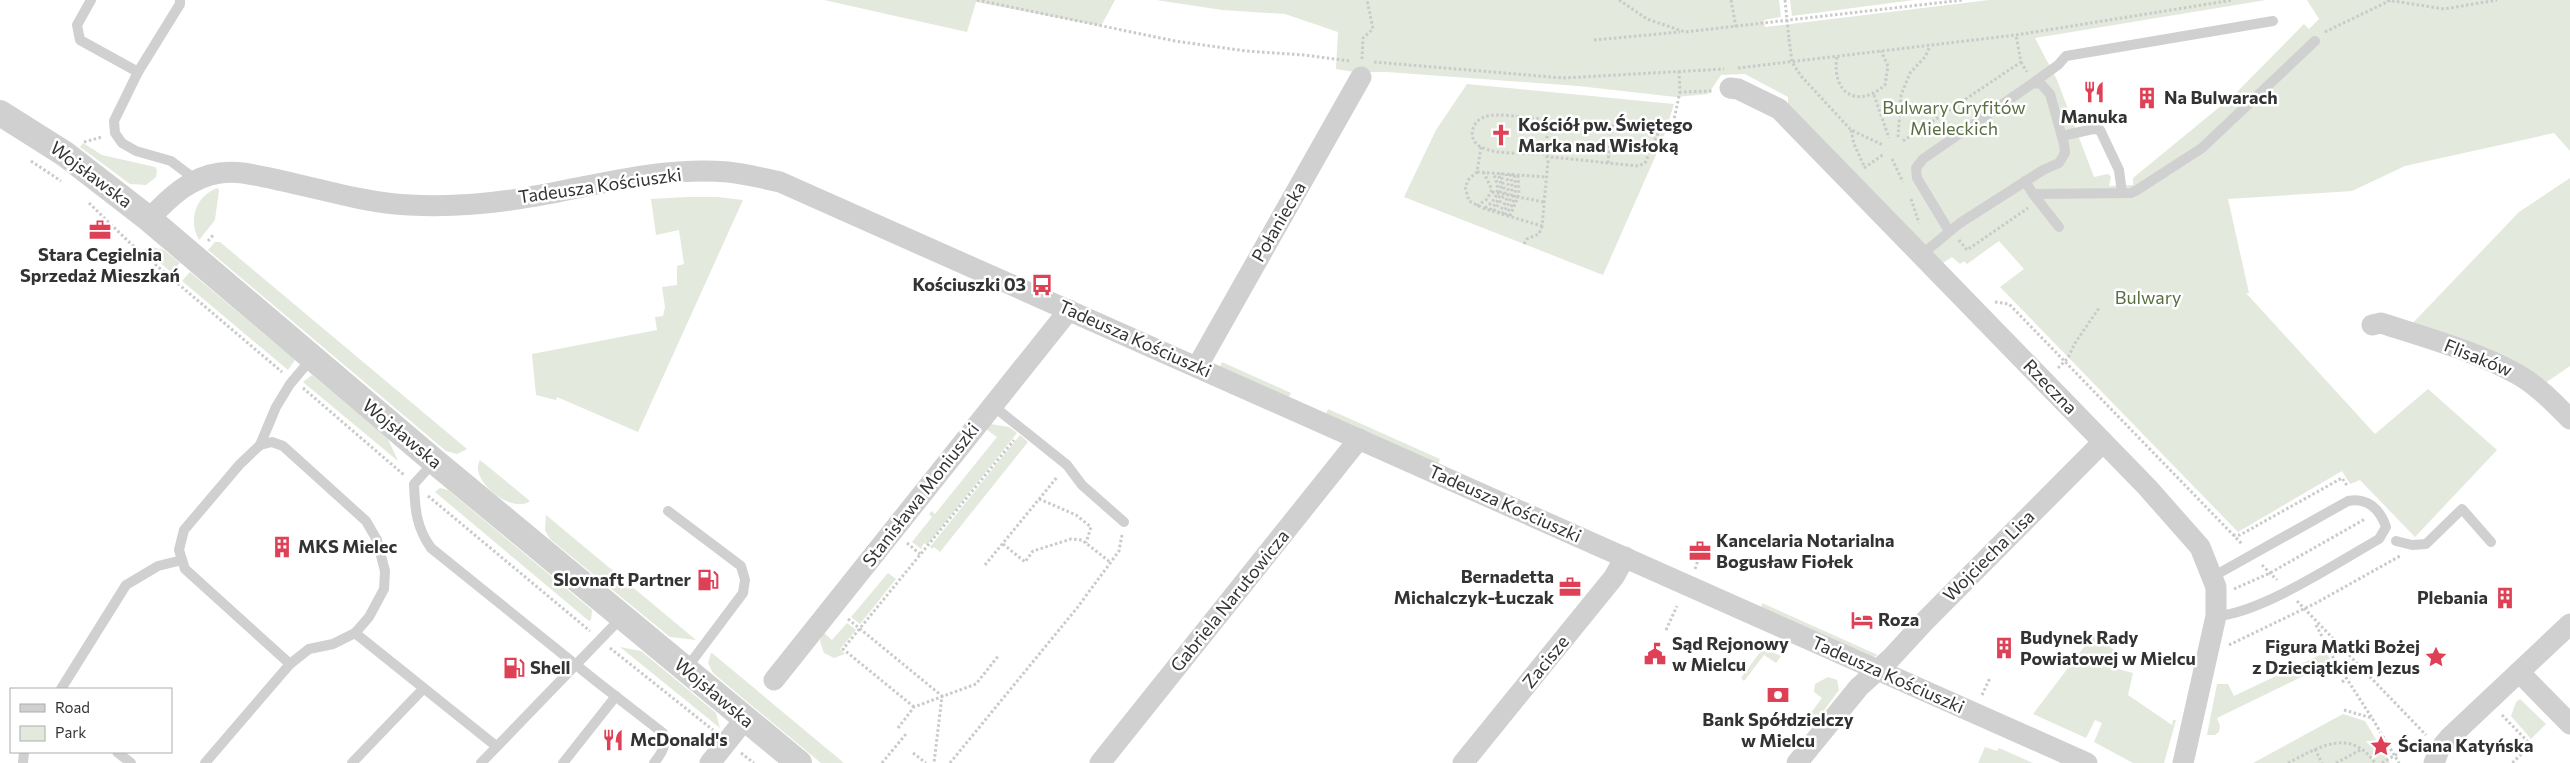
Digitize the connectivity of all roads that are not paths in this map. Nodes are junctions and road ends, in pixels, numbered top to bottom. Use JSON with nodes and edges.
{"nodes":[{"id":1,"x":91,"y":0,"type":"edge"},
{"id":2,"x":180,"y":0,"type":"edge"},
{"id":3,"x":2273,"y":21,"type":"dead end"},
{"id":4,"x":2315,"y":41,"type":"road end"},
{"id":5,"x":1361,"y":70,"type":"road end"},
{"id":6,"x":138,"y":72,"type":"junction"},
{"id":7,"x":2033,"y":83,"type":"junction"},
{"id":8,"x":1725,"y":91,"type":"road end"},
{"id":9,"x":0,"y":113,"type":"edge"},
{"id":10,"x":2062,"y":136,"type":"junction"},
{"id":11,"x":196,"y":180,"type":"junction"},
{"id":12,"x":2025,"y":181,"type":"junction"},
{"id":13,"x":2122,"y":193,"type":"junction"},
{"id":14,"x":2033,"y":194,"type":"junction"},
{"id":15,"x":149,"y":220,"type":"junction"},
{"id":16,"x":2059,"y":227,"type":"dead end"},
{"id":17,"x":1949,"y":231,"type":"junction"},
{"id":18,"x":1927,"y":250,"type":"junction"},
{"id":19,"x":1069,"y":310,"type":"junction"},
{"id":20,"x":2372,"y":325,"type":"dead end"},
{"id":21,"x":313,"y":358,"type":"junction"},
{"id":22,"x":1197,"y":367,"type":"junction"},
{"id":23,"x":992,"y":405,"type":"junction"},
{"id":24,"x":2570,"y":418,"type":"edge"},
{"id":25,"x":1359,"y":439,"type":"junction"},
{"id":26,"x":2103,"y":442,"type":"junction"},
{"id":27,"x":260,"y":445,"type":"junction"},
{"id":28,"x":434,"y":461,"type":"junction"},
{"id":29,"x":668,"y":511,"type":"dead end"},
{"id":30,"x":1124,"y":522,"type":"road end"},
{"id":31,"x":2398,"y":542,"type":"road end"},
{"id":32,"x":2491,"y":542,"type":"dead end"},
{"id":33,"x":1625,"y":557,"type":"junction"},
{"id":34,"x":182,"y":560,"type":"junction"},
{"id":35,"x":2214,"y":576,"type":"junction"},
{"id":36,"x":2216,"y":616,"type":"junction"},
{"id":37,"x":622,"y":617,"type":"junction"},
{"id":38,"x":2570,"y":624,"type":"edge"},
{"id":39,"x":355,"y":633,"type":"junction"},
{"id":40,"x":290,"y":664,"type":"junction"},
{"id":41,"x":575,"y":664,"type":"junction"},
{"id":42,"x":685,"y":670,"type":"junction"},
{"id":43,"x":1875,"y":671,"type":"junction"},
{"id":44,"x":2519,"y":672,"type":"junction"},
{"id":45,"x":774,"y":680,"type":"dead end"},
{"id":46,"x":64,"y":687,"type":"edge"},
{"id":47,"x":423,"y":689,"type":"junction"},
{"id":48,"x":616,"y":696,"type":"junction"},
{"id":49,"x":745,"y":719,"type":"junction"},
{"id":50,"x":2570,"y":724,"type":"edge"},
{"id":51,"x":496,"y":746,"type":"junction"},
{"id":52,"x":118,"y":753,"type":"edge"},
{"id":53,"x":131,"y":763,"type":"edge"},
{"id":54,"x":204,"y":763,"type":"edge"},
{"id":55,"x":352,"y":763,"type":"edge"},
{"id":56,"x":481,"y":763,"type":"edge"},
{"id":57,"x":563,"y":763,"type":"edge"},
{"id":58,"x":654,"y":763,"type":"edge"},
{"id":59,"x":710,"y":763,"type":"edge"},
{"id":60,"x":799,"y":763,"type":"edge"},
{"id":61,"x":1100,"y":763,"type":"edge"},
{"id":62,"x":1463,"y":763,"type":"edge"},
{"id":63,"x":1797,"y":763,"type":"edge"},
{"id":64,"x":2087,"y":763,"type":"edge"},
{"id":65,"x":2183,"y":763,"type":"edge"},
{"id":66,"x":2434,"y":763,"type":"edge"}],
"edges":[{"from":1,"to":6,"type":"lane"},
{"from":2,"to":6,"type":"lane"},
{"from":3,"to":7,"type":"lane"},
{"from":4,"to":13,"type":"lane"},
{"from":5,"to":22,"type":"street","name":"Połaniecka"},
{"from":6,"to":11,"type":"lane"},
{"from":7,"to":10,"type":"lane"},
{"from":7,"to":17,"type":"lane"},
{"from":8,"to":18,"type":"street","name":"Rzeczna"},
{"from":9,"to":15,"type":"street","name":"Wojsławska"},
{"from":10,"to":12,"type":"lane"},
{"from":10,"to":13,"type":"lane"},
{"from":11,"to":15,"type":"street","name":"Tadeusza Kościuszki"},
{"from":11,"to":19,"type":"street","name":"Tadeusza Kościuszki"},
{"from":12,"to":14,"type":"lane"},
{"from":12,"to":17,"type":"lane"},
{"from":13,"to":14,"type":"lane"},
{"from":14,"to":16,"type":"lane"},
{"from":15,"to":21,"type":"street","name":"Wojsławska"},
{"from":17,"to":18,"type":"lane"},
{"from":18,"to":26,"type":"street","name":"Rzeczna"},
{"from":19,"to":22,"type":"street","name":"Tadeusza Kościuszki"},
{"from":19,"to":23,"type":"street","name":"Stanisława Moniuszki"},
{"from":20,"to":24,"type":"street","name":"Flisaków"},
{"from":21,"to":27,"type":"lane"},
{"from":21,"to":28,"type":"street","name":"Wojsławska"},
{"from":22,"to":25,"type":"street","name":"Tadeusza Kościuszki"},
{"from":23,"to":30,"type":"lane"},
{"from":23,"to":45,"type":"street","name":"Stanisława Moniuszki"},
{"from":25,"to":33,"type":"street","name":"Tadeusza Kościuszki"},
{"from":25,"to":61,"type":"street","name":"Gabriela Narutowicza"},
{"from":26,"to":35,"type":"street","name":"Rzeczna"},
{"from":26,"to":43,"type":"street","name":"Wojciecha Lisa"},
{"from":27,"to":34,"type":"lane"},
{"from":27,"to":39,"type":"lane"},
{"from":28,"to":37,"type":"street","name":"Wojsławska"},
{"from":28,"to":41,"type":"lane"},
{"from":29,"to":42,"type":"lane"},
{"from":31,"to":32,"type":"lane"},
{"from":33,"to":43,"type":"street","name":"Tadeusza Kościuszki"},
{"from":33,"to":62,"type":"street","name":"Zacisze"},
{"from":34,"to":40,"type":"lane"},
{"from":34,"to":46,"type":"lane"},
{"from":35,"to":36,"type":"street","name":"Rzeczna"},
{"from":35,"to":36,"type":"lane"},
{"from":36,"to":65,"type":"street","name":"Rzeczna"},
{"from":37,"to":41,"type":"lane"},
{"from":37,"to":42,"type":"street","name":"Wojsławska"},
{"from":38,"to":44,"type":"street"},
{"from":39,"to":40,"type":"lane"},
{"from":39,"to":47,"type":"lane"},
{"from":40,"to":54,"type":"lane"},
{"from":41,"to":48,"type":"lane"},
{"from":41,"to":51,"type":"lane"},
{"from":42,"to":49,"type":"street","name":"Wojsławska"},
{"from":43,"to":63,"type":"street","name":"Wojciecha Lisa"},
{"from":43,"to":64,"type":"street","name":"Tadeusza Kościuszki"},
{"from":44,"to":50,"type":"street"},
{"from":44,"to":66,"type":"street"},
{"from":47,"to":51,"type":"lane"},
{"from":47,"to":55,"type":"lane"},
{"from":48,"to":57,"type":"lane"},
{"from":48,"to":58,"type":"lane"},
{"from":49,"to":59,"type":"street"},
{"from":49,"to":60,"type":"street","name":"Wojsławska"},
{"from":51,"to":56,"type":"lane"},
{"from":52,"to":53,"type":"lane"}]}
